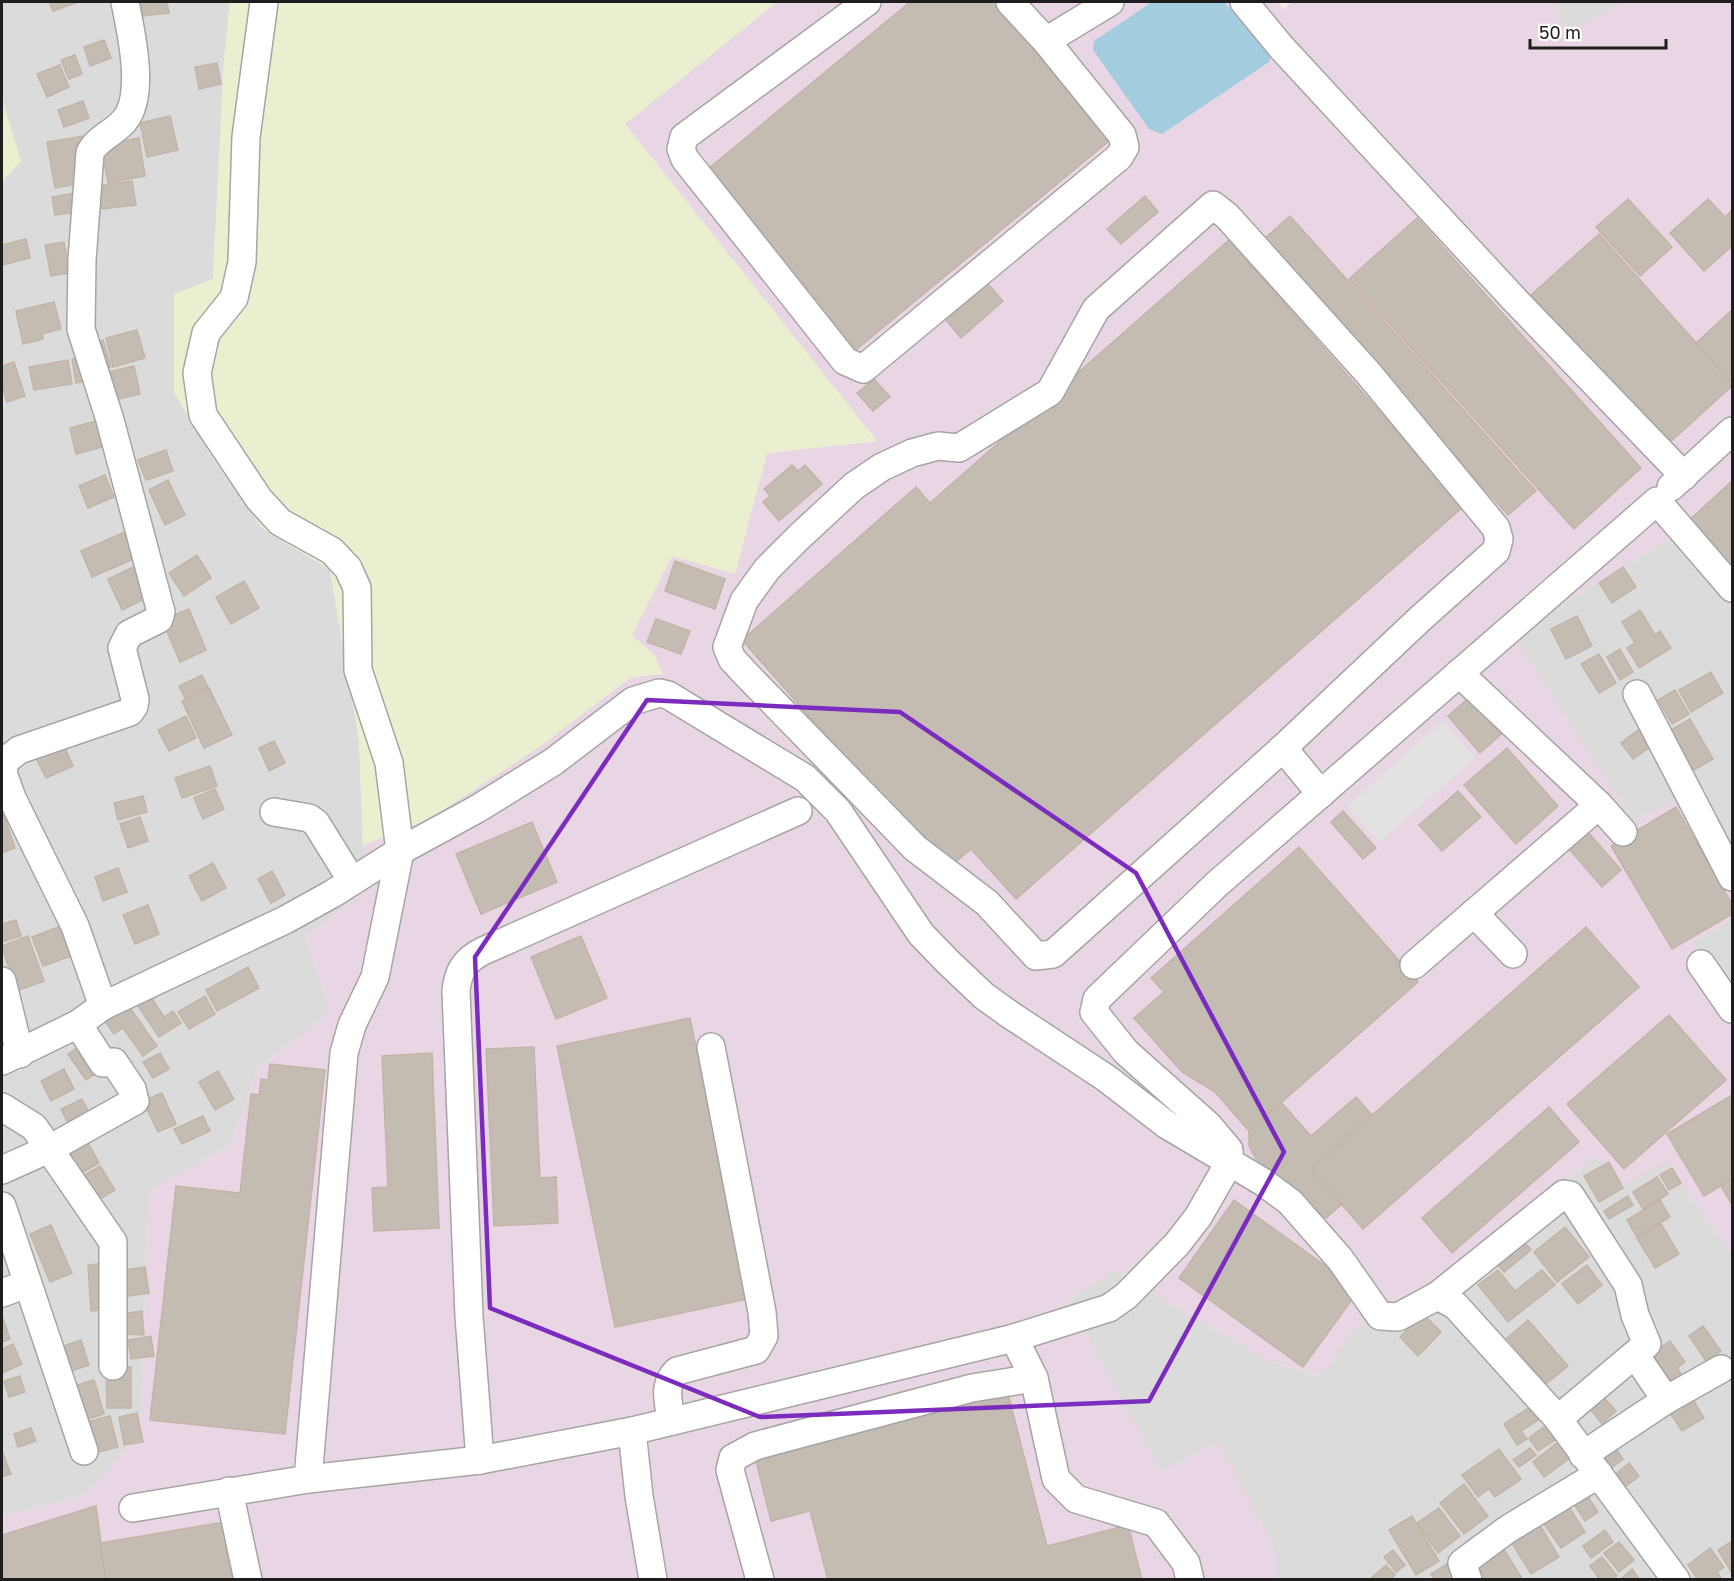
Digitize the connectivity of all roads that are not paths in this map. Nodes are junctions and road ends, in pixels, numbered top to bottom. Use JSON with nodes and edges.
{"nodes":[{"id":1,"x":125,"y":2,"type":"edge"},
{"id":2,"x":264,"y":2,"type":"edge"},
{"id":3,"x":867,"y":2,"type":"edge"},
{"id":4,"x":1010,"y":2,"type":"edge"},
{"id":5,"x":1110,"y":2,"type":"edge"},
{"id":6,"x":1244,"y":2,"type":"edge"},
{"id":7,"x":1046,"y":41,"type":"junction"},
{"id":8,"x":1732,"y":431,"type":"edge"},
{"id":9,"x":1684,"y":476,"type":"junction"},
{"id":10,"x":1657,"y":501,"type":"junction"},
{"id":11,"x":1732,"y":588,"type":"edge"},
{"id":12,"x":1459,"y":673,"type":"junction"},
{"id":13,"x":1637,"y":694,"type":"dead end"},
{"id":14,"x":1283,"y":748,"type":"junction"},
{"id":15,"x":1321,"y":794,"type":"junction"},
{"id":16,"x":1599,"y":805,"type":"junction"},
{"id":17,"x":798,"y":811,"type":"dead end"},
{"id":18,"x":274,"y":812,"type":"dead end"},
{"id":19,"x":1623,"y":832,"type":"dead end"},
{"id":20,"x":400,"y":851,"type":"junction"},
{"id":21,"x":1732,"y":877,"type":"edge"},
{"id":22,"x":352,"y":881,"type":"junction"},
{"id":23,"x":1474,"y":913,"type":"junction"},
{"id":24,"x":1513,"y":954,"type":"dead end"},
{"id":25,"x":1701,"y":964,"type":"dead end"},
{"id":26,"x":1414,"y":965,"type":"dead end"},
{"id":27,"x":2,"y":981,"type":"edge"},
{"id":28,"x":104,"y":1006,"type":"junction"},
{"id":29,"x":1732,"y":1009,"type":"edge"},
{"id":30,"x":78,"y":1024,"type":"junction"},
{"id":31,"x":711,"y":1047,"type":"dead end"},
{"id":32,"x":11,"y":1058,"type":"edge"},
{"id":33,"x":2,"y":1107,"type":"edge"},
{"id":34,"x":51,"y":1148,"type":"junction"},
{"id":35,"x":1229,"y":1163,"type":"junction"},
{"id":36,"x":2,"y":1170,"type":"edge"},
{"id":37,"x":2,"y":1206,"type":"edge"},
{"id":38,"x":14,"y":1288,"type":"edge"},
{"id":39,"x":1437,"y":1296,"type":"junction"},
{"id":40,"x":1014,"y":1338,"type":"junction"},
{"id":41,"x":1636,"y":1356,"type":"junction"},
{"id":42,"x":113,"y":1366,"type":"dead end"},
{"id":43,"x":1721,"y":1369,"type":"dead end"},
{"id":44,"x":1034,"y":1378,"type":"junction"},
{"id":45,"x":1666,"y":1400,"type":"junction"},
{"id":46,"x":1558,"y":1419,"type":"junction"},
{"id":47,"x":671,"y":1421,"type":"junction"},
{"id":48,"x":632,"y":1431,"type":"junction"},
{"id":49,"x":84,"y":1451,"type":"dead end"},
{"id":50,"x":480,"y":1460,"type":"junction"},
{"id":51,"x":1591,"y":1465,"type":"junction"},
{"id":52,"x":308,"y":1479,"type":"junction"},
{"id":53,"x":229,"y":1491,"type":"junction"},
{"id":54,"x":133,"y":1508,"type":"dead end"},
{"id":55,"x":248,"y":1580,"type":"edge"},
{"id":56,"x":653,"y":1580,"type":"edge"},
{"id":57,"x":760,"y":1580,"type":"edge"},
{"id":58,"x":1190,"y":1580,"type":"edge"},
{"id":59,"x":1468,"y":1580,"type":"edge"},
{"id":60,"x":1676,"y":1580,"type":"edge"}],
"edges":[{"from":1,"to":28,"type":"street"},
{"from":2,"to":20,"type":"street"},
{"from":3,"to":7,"type":"street"},
{"from":4,"to":7,"type":"street"},
{"from":5,"to":7,"type":"street"},
{"from":6,"to":9,"type":"street"},
{"from":8,"to":9,"type":"street"},
{"from":9,"to":10,"type":"street"},
{"from":10,"to":11,"type":"street"},
{"from":10,"to":12,"type":"street"},
{"from":12,"to":15,"type":"street"},
{"from":12,"to":16,"type":"street"},
{"from":13,"to":21,"type":"street"},
{"from":14,"to":14,"type":"street"},
{"from":14,"to":15,"type":"street"},
{"from":15,"to":35,"type":"street"},
{"from":16,"to":19,"type":"street"},
{"from":16,"to":23,"type":"street"},
{"from":17,"to":50,"type":"street"},
{"from":18,"to":22,"type":"street"},
{"from":20,"to":22,"type":"street"},
{"from":20,"to":35,"type":"street"},
{"from":20,"to":52,"type":"street"},
{"from":22,"to":28,"type":"street"},
{"from":23,"to":24,"type":"street"},
{"from":23,"to":26,"type":"street"},
{"from":25,"to":29,"type":"street"},
{"from":27,"to":32,"type":"street"},
{"from":28,"to":30,"type":"street"},
{"from":30,"to":32,"type":"street"},
{"from":30,"to":34,"type":"street"},
{"from":31,"to":47,"type":"street"},
{"from":33,"to":34,"type":"street"},
{"from":34,"to":36,"type":"street"},
{"from":34,"to":42,"type":"street"},
{"from":35,"to":39,"type":"street"},
{"from":35,"to":40,"type":"street"},
{"from":37,"to":38,"type":"street"},
{"from":38,"to":49,"type":"street"},
{"from":39,"to":41,"type":"street"},
{"from":39,"to":46,"type":"street"},
{"from":40,"to":44,"type":"street"},
{"from":40,"to":47,"type":"street"},
{"from":41,"to":45,"type":"street"},
{"from":41,"to":46,"type":"street"},
{"from":43,"to":45,"type":"street"},
{"from":44,"to":57,"type":"street"},
{"from":44,"to":58,"type":"street"},
{"from":45,"to":51,"type":"street"},
{"from":46,"to":51,"type":"street"},
{"from":47,"to":48,"type":"street"},
{"from":48,"to":50,"type":"street"},
{"from":48,"to":56,"type":"street"},
{"from":50,"to":52,"type":"street"},
{"from":51,"to":59,"type":"street"},
{"from":51,"to":60,"type":"street"},
{"from":52,"to":53,"type":"street"},
{"from":53,"to":54,"type":"street"},
{"from":53,"to":55,"type":"street"}]}
